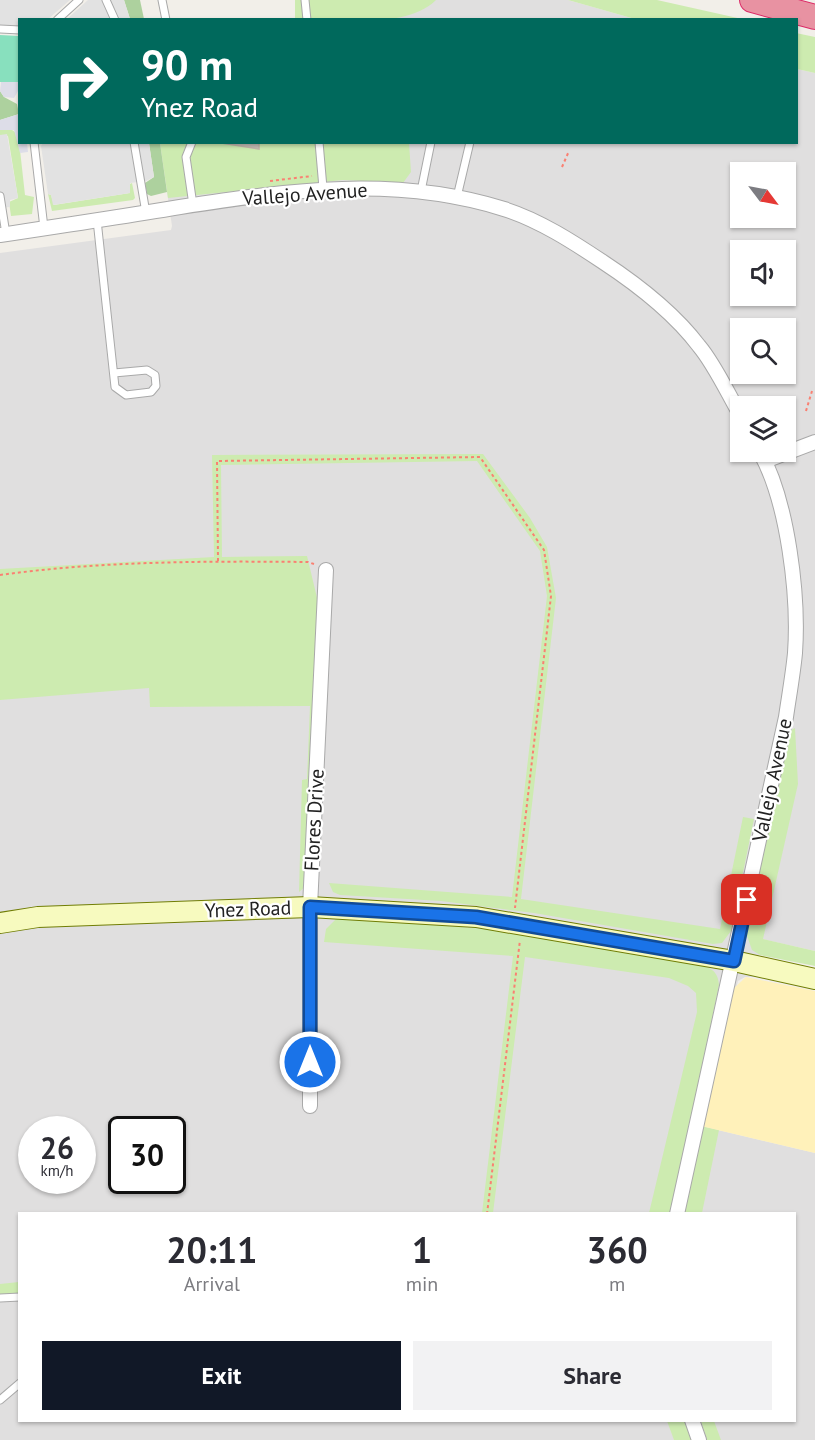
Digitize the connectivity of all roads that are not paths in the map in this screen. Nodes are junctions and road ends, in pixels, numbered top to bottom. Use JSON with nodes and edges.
{"nodes":[{"id":1,"x":79,"y":0,"type":"edge"},
{"id":2,"x":106,"y":0,"type":"edge"},
{"id":3,"x":162,"y":0,"type":"edge"},
{"id":4,"x":305,"y":0,"type":"edge"},
{"id":5,"x":752,"y":0,"type":"edge"},
{"id":6,"x":815,"y":17,"type":"edge"},
{"id":7,"x":59,"y":18,"type":"edge"},
{"id":8,"x":114,"y":18,"type":"edge"},
{"id":9,"x":166,"y":18,"type":"edge"},
{"id":10,"x":307,"y":18,"type":"edge"},
{"id":11,"x":0,"y":29,"type":"edge"},
{"id":12,"x":18,"y":30,"type":"edge"},
{"id":13,"x":34,"y":144,"type":"edge"},
{"id":14,"x":134,"y":144,"type":"edge"},
{"id":15,"x":191,"y":144,"type":"edge"},
{"id":16,"x":319,"y":144,"type":"edge"},
{"id":17,"x":431,"y":144,"type":"edge"},
{"id":18,"x":470,"y":144,"type":"edge"},
{"id":19,"x":323,"y":188,"type":"junction"},
{"id":20,"x":421,"y":191,"type":"junction"},
{"id":21,"x":0,"y":196,"type":"edge"},
{"id":22,"x":457,"y":197,"type":"junction"},
{"id":23,"x":193,"y":205,"type":"junction"},
{"id":24,"x":146,"y":213,"type":"junction"},
{"id":25,"x":97,"y":220,"type":"junction"},
{"id":26,"x":44,"y":228,"type":"junction"},
{"id":27,"x":3,"y":235,"type":"edge"},
{"id":28,"x":114,"y":373,"type":"junction"},
{"id":29,"x":730,"y":397,"type":"edge"},
{"id":30,"x":815,"y":442,"type":"edge"},
{"id":31,"x":796,"y":447,"type":"edge"},
{"id":32,"x":765,"y":462,"type":"edge"},
{"id":33,"x":326,"y":570,"type":"road end"},
{"id":34,"x":310,"y":907,"type":"junction"},
{"id":35,"x":0,"y":923,"type":"edge"},
{"id":36,"x":734,"y":961,"type":"junction"},
{"id":37,"x":815,"y":979,"type":"edge"},
{"id":38,"x":310,"y":1106,"type":"dead end"},
{"id":39,"x":677,"y":1212,"type":"edge"},
{"id":40,"x":18,"y":1297,"type":"edge"},
{"id":41,"x":0,"y":1298,"type":"edge"},
{"id":42,"x":18,"y":1385,"type":"edge"},
{"id":43,"x":0,"y":1400,"type":"edge"},
{"id":44,"x":693,"y":1422,"type":"edge"},
{"id":45,"x":699,"y":1440,"type":"edge"}],
"edges":[{"from":1,"to":7,"type":"lane"},
{"from":2,"to":8,"type":"lane"},
{"from":3,"to":9,"type":"lane"},
{"from":4,"to":10,"type":"lane"},
{"from":5,"to":6,"type":"highway"},
{"from":11,"to":12,"type":"lane"},
{"from":13,"to":26,"type":"lane"},
{"from":14,"to":24,"type":"lane"},
{"from":15,"to":23,"type":"lane"},
{"from":16,"to":19,"type":"lane"},
{"from":17,"to":20,"type":"lane"},
{"from":18,"to":22,"type":"lane"},
{"from":19,"to":20,"type":"street","name":"Vallejo Avenue"},
{"from":19,"to":23,"type":"street","name":"Vallejo Avenue"},
{"from":20,"to":22,"type":"street","name":"Vallejo Avenue"},
{"from":21,"to":27,"type":"lane"},
{"from":22,"to":29,"type":"street","name":"Vallejo Avenue"},
{"from":23,"to":24,"type":"street","name":"Vallejo Avenue"},
{"from":24,"to":25,"type":"street","name":"Vallejo Avenue"},
{"from":25,"to":26,"type":"street","name":"Vallejo Avenue"},
{"from":25,"to":28,"type":"lane"},
{"from":26,"to":27,"type":"street","name":"Vallejo Avenue"},
{"from":28,"to":28,"type":"lane"},
{"from":30,"to":31,"type":"street"},
{"from":32,"to":36,"type":"street","name":"Vallejo Avenue"},
{"from":33,"to":34,"type":"street","name":"Flores Drive"},
{"from":34,"to":35,"type":"main road","name":"Ynez Road"},
{"from":34,"to":36,"type":"main road","name":"Ynez Road"},
{"from":34,"to":38,"type":"street","name":"Flores Drive"},
{"from":36,"to":37,"type":"main road","name":"Ynez Road"},
{"from":36,"to":39,"type":"street","name":"Vallejo Avenue"},
{"from":40,"to":41,"type":"lane"},
{"from":42,"to":43,"type":"lane"},
{"from":44,"to":45,"type":"street"}]}
